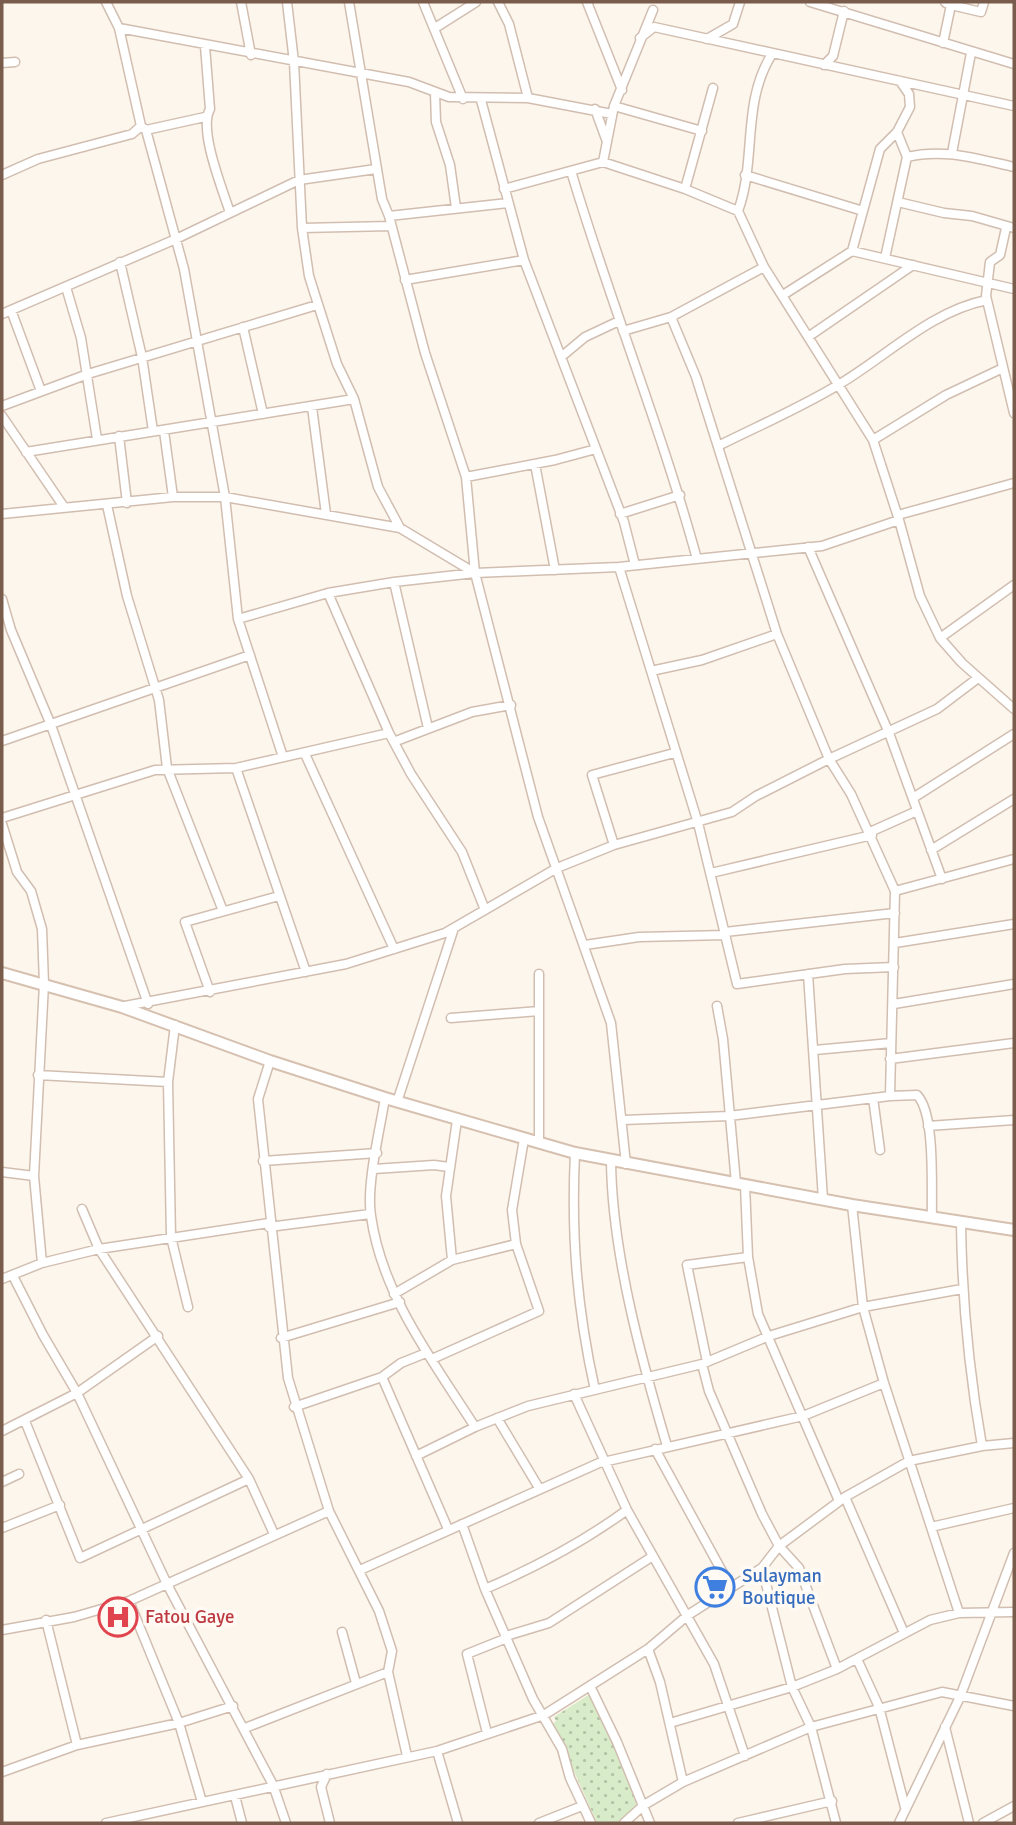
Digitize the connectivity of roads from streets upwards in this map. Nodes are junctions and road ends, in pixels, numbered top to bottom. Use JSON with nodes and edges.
{"nodes":[{"id":1,"x":106,"y":2,"type":"edge"},
{"id":2,"x":241,"y":2,"type":"edge"},
{"id":3,"x":287,"y":2,"type":"edge"},
{"id":4,"x":349,"y":2,"type":"edge"},
{"id":5,"x":424,"y":2,"type":"edge"},
{"id":6,"x":476,"y":2,"type":"edge"},
{"id":7,"x":498,"y":2,"type":"edge"},
{"id":8,"x":587,"y":2,"type":"edge"},
{"id":9,"x":740,"y":2,"type":"edge"},
{"id":10,"x":810,"y":2,"type":"edge"},
{"id":11,"x":984,"y":2,"type":"edge"},
{"id":12,"x":946,"y":3,"type":"edge"},
{"id":13,"x":654,"y":6,"type":"edge"},
{"id":14,"x":844,"y":11,"type":"junction"},
{"id":15,"x":654,"y":27,"type":"junction"},
{"id":16,"x":119,"y":28,"type":"junction"},
{"id":17,"x":435,"y":28,"type":"junction"},
{"id":18,"x":640,"y":37,"type":"junction"},
{"id":19,"x":707,"y":39,"type":"junction"},
{"id":20,"x":943,"y":43,"type":"junction"},
{"id":21,"x":205,"y":47,"type":"junction"},
{"id":22,"x":971,"y":53,"type":"junction"},
{"id":23,"x":772,"y":54,"type":"junction"},
{"id":24,"x":251,"y":55,"type":"junction"},
{"id":25,"x":833,"y":56,"type":"junction"},
{"id":26,"x":15,"y":62,"type":"dead end"},
{"id":27,"x":294,"y":62,"type":"junction"},
{"id":28,"x":2,"y":63,"type":"edge"},
{"id":29,"x":1014,"y":64,"type":"edge"},
{"id":30,"x":824,"y":65,"type":"junction"},
{"id":31,"x":837,"y":67,"type":"junction"},
{"id":32,"x":362,"y":74,"type":"junction"},
{"id":33,"x":900,"y":81,"type":"junction"},
{"id":34,"x":713,"y":88,"type":"dead end"},
{"id":35,"x":622,"y":90,"type":"junction"},
{"id":36,"x":435,"y":93,"type":"junction"},
{"id":37,"x":962,"y":94,"type":"junction"},
{"id":38,"x":528,"y":98,"type":"junction"},
{"id":39,"x":463,"y":99,"type":"junction"},
{"id":40,"x":481,"y":100,"type":"junction"},
{"id":41,"x":1014,"y":106,"type":"edge"},
{"id":42,"x":595,"y":109,"type":"junction"},
{"id":43,"x":613,"y":110,"type":"junction"},
{"id":44,"x":205,"y":117,"type":"junction"},
{"id":45,"x":143,"y":128,"type":"junction"},
{"id":46,"x":702,"y":131,"type":"junction"},
{"id":47,"x":897,"y":132,"type":"junction"},
{"id":48,"x":606,"y":141,"type":"junction"},
{"id":49,"x":952,"y":153,"type":"junction"},
{"id":50,"x":907,"y":157,"type":"junction"},
{"id":51,"x":603,"y":162,"type":"junction"},
{"id":52,"x":1014,"y":167,"type":"edge"},
{"id":53,"x":376,"y":169,"type":"junction"},
{"id":54,"x":572,"y":171,"type":"junction"},
{"id":55,"x":2,"y":175,"type":"edge"},
{"id":56,"x":746,"y":175,"type":"junction"},
{"id":57,"x":299,"y":180,"type":"junction"},
{"id":58,"x":503,"y":189,"type":"junction"},
{"id":59,"x":685,"y":189,"type":"junction"},
{"id":60,"x":898,"y":202,"type":"junction"},
{"id":61,"x":508,"y":204,"type":"junction"},
{"id":62,"x":456,"y":208,"type":"junction"},
{"id":63,"x":738,"y":211,"type":"junction"},
{"id":64,"x":863,"y":211,"type":"junction"},
{"id":65,"x":230,"y":213,"type":"junction"},
{"id":66,"x":389,"y":216,"type":"junction"},
{"id":67,"x":391,"y":226,"type":"junction"},
{"id":68,"x":302,"y":228,"type":"junction"},
{"id":69,"x":1010,"y":228,"type":"edge"},
{"id":70,"x":176,"y":239,"type":"junction"},
{"id":71,"x":852,"y":251,"type":"junction"},
{"id":72,"x":885,"y":258,"type":"junction"},
{"id":73,"x":524,"y":260,"type":"junction"},
{"id":74,"x":120,"y":262,"type":"junction"},
{"id":75,"x":913,"y":265,"type":"junction"},
{"id":76,"x":764,"y":267,"type":"junction"},
{"id":77,"x":952,"y":275,"type":"junction"},
{"id":78,"x":405,"y":279,"type":"junction"},
{"id":79,"x":986,"y":284,"type":"junction"},
{"id":80,"x":66,"y":287,"type":"junction"},
{"id":81,"x":1014,"y":289,"type":"edge"},
{"id":82,"x":783,"y":296,"type":"junction"},
{"id":83,"x":987,"y":298,"type":"junction"},
{"id":84,"x":317,"y":304,"type":"junction"},
{"id":85,"x":10,"y":310,"type":"junction"},
{"id":86,"x":2,"y":314,"type":"edge"},
{"id":87,"x":671,"y":317,"type":"junction"},
{"id":88,"x":620,"y":321,"type":"junction"},
{"id":89,"x":243,"y":327,"type":"junction"},
{"id":90,"x":623,"y":331,"type":"junction"},
{"id":91,"x":808,"y":337,"type":"junction"},
{"id":92,"x":197,"y":341,"type":"junction"},
{"id":93,"x":142,"y":357,"type":"junction"},
{"id":94,"x":561,"y":357,"type":"junction"},
{"id":95,"x":1003,"y":368,"type":"junction"},
{"id":96,"x":88,"y":374,"type":"junction"},
{"id":97,"x":837,"y":386,"type":"junction"},
{"id":98,"x":41,"y":391,"type":"junction"},
{"id":99,"x":355,"y":399,"type":"junction"},
{"id":100,"x":2,"y":406,"type":"edge"},
{"id":101,"x":312,"y":407,"type":"junction"},
{"id":102,"x":1014,"y":413,"type":"edge"},
{"id":103,"x":263,"y":414,"type":"junction"},
{"id":104,"x":2,"y":416,"type":"edge"},
{"id":105,"x":212,"y":424,"type":"junction"},
{"id":106,"x":164,"y":430,"type":"junction"},
{"id":107,"x":153,"y":431,"type":"junction"},
{"id":108,"x":119,"y":436,"type":"junction"},
{"id":109,"x":97,"y":439,"type":"junction"},
{"id":110,"x":873,"y":440,"type":"junction"},
{"id":111,"x":718,"y":446,"type":"junction"},
{"id":112,"x":596,"y":449,"type":"junction"},
{"id":113,"x":26,"y":452,"type":"junction"},
{"id":114,"x":535,"y":464,"type":"junction"},
{"id":115,"x":466,"y":477,"type":"junction"},
{"id":116,"x":1014,"y":483,"type":"edge"},
{"id":117,"x":680,"y":495,"type":"junction"},
{"id":118,"x":173,"y":497,"type":"junction"},
{"id":119,"x":225,"y":497,"type":"junction"},
{"id":120,"x":127,"y":503,"type":"junction"},
{"id":121,"x":107,"y":505,"type":"junction"},
{"id":122,"x":64,"y":507,"type":"junction"},
{"id":123,"x":2,"y":514,"type":"edge"},
{"id":124,"x":327,"y":514,"type":"junction"},
{"id":125,"x":620,"y":514,"type":"junction"},
{"id":126,"x":899,"y":518,"type":"junction"},
{"id":127,"x":400,"y":528,"type":"junction"},
{"id":128,"x":808,"y":547,"type":"junction"},
{"id":129,"x":752,"y":552,"type":"junction"},
{"id":130,"x":697,"y":559,"type":"junction"},
{"id":131,"x":635,"y":565,"type":"junction"},
{"id":132,"x":619,"y":567,"type":"junction"},
{"id":133,"x":555,"y":570,"type":"junction"},
{"id":134,"x":475,"y":573,"type":"junction"},
{"id":135,"x":394,"y":582,"type":"junction"},
{"id":136,"x":1014,"y":585,"type":"edge"},
{"id":137,"x":328,"y":593,"type":"junction"},
{"id":138,"x":2,"y":599,"type":"edge"},
{"id":139,"x":238,"y":619,"type":"junction"},
{"id":140,"x":777,"y":634,"type":"junction"},
{"id":141,"x":940,"y":638,"type":"junction"},
{"id":142,"x":250,"y":655,"type":"junction"},
{"id":143,"x":651,"y":671,"type":"junction"},
{"id":144,"x":978,"y":678,"type":"junction"},
{"id":145,"x":155,"y":686,"type":"junction"},
{"id":146,"x":511,"y":705,"type":"junction"},
{"id":147,"x":1014,"y":709,"type":"edge"},
{"id":148,"x":51,"y":725,"type":"junction"},
{"id":149,"x":428,"y":728,"type":"junction"},
{"id":150,"x":389,"y":733,"type":"junction"},
{"id":151,"x":889,"y":733,"type":"junction"},
{"id":152,"x":1014,"y":734,"type":"edge"},
{"id":153,"x":2,"y":741,"type":"edge"},
{"id":154,"x":396,"y":741,"type":"junction"},
{"id":155,"x":674,"y":753,"type":"junction"},
{"id":156,"x":305,"y":754,"type":"junction"},
{"id":157,"x":284,"y":757,"type":"junction"},
{"id":158,"x":829,"y":759,"type":"junction"},
{"id":159,"x":167,"y":768,"type":"junction"},
{"id":160,"x":236,"y":768,"type":"junction"},
{"id":161,"x":73,"y":794,"type":"junction"},
{"id":162,"x":913,"y":798,"type":"junction"},
{"id":163,"x":1014,"y":799,"type":"edge"},
{"id":164,"x":917,"y":811,"type":"junction"},
{"id":165,"x":2,"y":818,"type":"edge"},
{"id":166,"x":2,"y":824,"type":"edge"},
{"id":167,"x":698,"y":824,"type":"junction"},
{"id":168,"x":871,"y":834,"type":"junction"},
{"id":169,"x":614,"y":845,"type":"junction"},
{"id":170,"x":932,"y":850,"type":"junction"},
{"id":171,"x":1014,"y":859,"type":"edge"},
{"id":172,"x":557,"y":868,"type":"junction"},
{"id":173,"x":711,"y":873,"type":"junction"},
{"id":174,"x":942,"y":879,"type":"junction"},
{"id":175,"x":895,"y":891,"type":"junction"},
{"id":176,"x":279,"y":897,"type":"junction"},
{"id":177,"x":485,"y":910,"type":"junction"},
{"id":178,"x":223,"y":911,"type":"junction"},
{"id":179,"x":895,"y":913,"type":"junction"},
{"id":180,"x":1014,"y":924,"type":"edge"},
{"id":181,"x":454,"y":928,"type":"junction"},
{"id":182,"x":725,"y":934,"type":"junction"},
{"id":183,"x":895,"y":943,"type":"junction"},
{"id":184,"x":585,"y":945,"type":"junction"},
{"id":185,"x":394,"y":949,"type":"junction"},
{"id":186,"x":894,"y":967,"type":"junction"},
{"id":187,"x":306,"y":972,"type":"junction"},
{"id":188,"x":2,"y":973,"type":"edge"},
{"id":189,"x":539,"y":974,"type":"dead end"},
{"id":190,"x":808,"y":974,"type":"junction"},
{"id":191,"x":44,"y":984,"type":"junction"},
{"id":192,"x":1014,"y":984,"type":"edge"},
{"id":193,"x":210,"y":992,"type":"junction"},
{"id":194,"x":148,"y":1004,"type":"junction"},
{"id":195,"x":894,"y":1004,"type":"junction"},
{"id":196,"x":717,"y":1006,"type":"dead end"},
{"id":197,"x":122,"y":1007,"type":"junction"},
{"id":198,"x":539,"y":1011,"type":"junction"},
{"id":199,"x":451,"y":1018,"type":"dead end"},
{"id":200,"x":175,"y":1025,"type":"junction"},
{"id":201,"x":891,"y":1043,"type":"junction"},
{"id":202,"x":1014,"y":1043,"type":"edge"},
{"id":203,"x":815,"y":1050,"type":"junction"},
{"id":204,"x":890,"y":1059,"type":"junction"},
{"id":205,"x":270,"y":1061,"type":"junction"},
{"id":206,"x":38,"y":1075,"type":"junction"},
{"id":207,"x":168,"y":1082,"type":"junction"},
{"id":208,"x":890,"y":1096,"type":"junction"},
{"id":209,"x":385,"y":1098,"type":"junction"},
{"id":210,"x":873,"y":1098,"type":"junction"},
{"id":211,"x":397,"y":1102,"type":"junction"},
{"id":212,"x":819,"y":1107,"type":"junction"},
{"id":213,"x":729,"y":1116,"type":"junction"},
{"id":214,"x":457,"y":1120,"type":"junction"},
{"id":215,"x":623,"y":1120,"type":"junction"},
{"id":216,"x":1014,"y":1120,"type":"edge"},
{"id":217,"x":928,"y":1126,"type":"junction"},
{"id":218,"x":524,"y":1139,"type":"junction"},
{"id":219,"x":539,"y":1143,"type":"junction"},
{"id":220,"x":880,"y":1150,"type":"dead end"},
{"id":221,"x":377,"y":1153,"type":"junction"},
{"id":222,"x":575,"y":1153,"type":"junction"},
{"id":223,"x":263,"y":1161,"type":"junction"},
{"id":224,"x":611,"y":1161,"type":"junction"},
{"id":225,"x":626,"y":1164,"type":"junction"},
{"id":226,"x":449,"y":1167,"type":"junction"},
{"id":227,"x":374,"y":1169,"type":"junction"},
{"id":228,"x":2,"y":1172,"type":"edge"},
{"id":229,"x":34,"y":1176,"type":"junction"},
{"id":230,"x":741,"y":1184,"type":"junction"},
{"id":231,"x":823,"y":1199,"type":"junction"},
{"id":232,"x":852,"y":1205,"type":"junction"},
{"id":233,"x":82,"y":1209,"type":"dead end"},
{"id":234,"x":370,"y":1213,"type":"junction"},
{"id":235,"x":932,"y":1218,"type":"junction"},
{"id":236,"x":961,"y":1223,"type":"junction"},
{"id":237,"x":269,"y":1225,"type":"junction"},
{"id":238,"x":1014,"y":1230,"type":"edge"},
{"id":239,"x":171,"y":1237,"type":"junction"},
{"id":240,"x":516,"y":1244,"type":"junction"},
{"id":241,"x":99,"y":1249,"type":"junction"},
{"id":242,"x":748,"y":1257,"type":"junction"},
{"id":243,"x":452,"y":1259,"type":"junction"},
{"id":244,"x":42,"y":1263,"type":"junction"},
{"id":245,"x":13,"y":1276,"type":"junction"},
{"id":246,"x":2,"y":1279,"type":"edge"},
{"id":247,"x":962,"y":1289,"type":"junction"},
{"id":248,"x":394,"y":1294,"type":"junction"},
{"id":249,"x":400,"y":1302,"type":"junction"},
{"id":250,"x":188,"y":1307,"type":"dead end"},
{"id":251,"x":863,"y":1307,"type":"junction"},
{"id":252,"x":158,"y":1336,"type":"junction"},
{"id":253,"x":769,"y":1336,"type":"junction"},
{"id":254,"x":281,"y":1338,"type":"junction"},
{"id":255,"x":429,"y":1356,"type":"junction"},
{"id":256,"x":705,"y":1363,"type":"junction"},
{"id":257,"x":382,"y":1377,"type":"junction"},
{"id":258,"x":647,"y":1379,"type":"junction"},
{"id":259,"x":884,"y":1383,"type":"junction"},
{"id":260,"x":594,"y":1390,"type":"junction"},
{"id":261,"x":78,"y":1393,"type":"junction"},
{"id":262,"x":574,"y":1394,"type":"junction"},
{"id":263,"x":294,"y":1407,"type":"junction"},
{"id":264,"x":803,"y":1416,"type":"junction"},
{"id":265,"x":496,"y":1418,"type":"junction"},
{"id":266,"x":25,"y":1421,"type":"junction"},
{"id":267,"x":475,"y":1427,"type":"junction"},
{"id":268,"x":2,"y":1431,"type":"edge"},
{"id":269,"x":727,"y":1434,"type":"junction"},
{"id":270,"x":1014,"y":1443,"type":"edge"},
{"id":271,"x":667,"y":1446,"type":"junction"},
{"id":272,"x":982,"y":1446,"type":"junction"},
{"id":273,"x":655,"y":1449,"type":"junction"},
{"id":274,"x":416,"y":1456,"type":"junction"},
{"id":275,"x":603,"y":1461,"type":"junction"},
{"id":276,"x":909,"y":1461,"type":"junction"},
{"id":277,"x":19,"y":1475,"type":"dead end"},
{"id":278,"x":249,"y":1479,"type":"junction"},
{"id":279,"x":2,"y":1482,"type":"edge"},
{"id":280,"x":539,"y":1488,"type":"junction"},
{"id":281,"x":842,"y":1499,"type":"junction"},
{"id":282,"x":61,"y":1505,"type":"junction"},
{"id":283,"x":1014,"y":1508,"type":"edge"},
{"id":284,"x":628,"y":1510,"type":"junction"},
{"id":285,"x":329,"y":1511,"type":"junction"},
{"id":286,"x":462,"y":1524,"type":"junction"},
{"id":287,"x":931,"y":1527,"type":"junction"},
{"id":288,"x":2,"y":1528,"type":"edge"},
{"id":289,"x":448,"y":1529,"type":"junction"},
{"id":290,"x":141,"y":1532,"type":"junction"},
{"id":291,"x":274,"y":1534,"type":"junction"},
{"id":292,"x":779,"y":1546,"type":"junction"},
{"id":293,"x":1014,"y":1553,"type":"edge"},
{"id":294,"x":653,"y":1556,"type":"junction"},
{"id":295,"x":762,"y":1568,"type":"junction"},
{"id":296,"x":360,"y":1570,"type":"junction"},
{"id":297,"x":167,"y":1584,"type":"junction"},
{"id":298,"x":730,"y":1586,"type":"junction"},
{"id":299,"x":485,"y":1589,"type":"junction"},
{"id":300,"x":129,"y":1601,"type":"junction"},
{"id":301,"x":993,"y":1612,"type":"junction"},
{"id":302,"x":1014,"y":1612,"type":"edge"},
{"id":303,"x":959,"y":1613,"type":"junction"},
{"id":304,"x":688,"y":1615,"type":"junction"},
{"id":305,"x":46,"y":1620,"type":"junction"},
{"id":306,"x":2,"y":1630,"type":"edge"},
{"id":307,"x":342,"y":1632,"type":"dead end"},
{"id":308,"x":904,"y":1633,"type":"junction"},
{"id":309,"x":506,"y":1637,"type":"junction"},
{"id":310,"x":648,"y":1649,"type":"junction"},
{"id":311,"x":857,"y":1659,"type":"junction"},
{"id":312,"x":837,"y":1669,"type":"junction"},
{"id":313,"x":388,"y":1672,"type":"junction"},
{"id":314,"x":356,"y":1683,"type":"junction"},
{"id":315,"x":590,"y":1686,"type":"junction"},
{"id":316,"x":792,"y":1687,"type":"junction"},
{"id":317,"x":960,"y":1697,"type":"junction"},
{"id":318,"x":233,"y":1706,"type":"junction"},
{"id":319,"x":1014,"y":1706,"type":"edge"},
{"id":320,"x":729,"y":1707,"type":"junction"},
{"id":321,"x":879,"y":1707,"type":"junction"},
{"id":322,"x":544,"y":1715,"type":"junction"},
{"id":323,"x":178,"y":1723,"type":"junction"},
{"id":324,"x":670,"y":1723,"type":"junction"},
{"id":325,"x":811,"y":1727,"type":"junction"},
{"id":326,"x":945,"y":1727,"type":"junction"},
{"id":327,"x":245,"y":1728,"type":"junction"},
{"id":328,"x":487,"y":1734,"type":"junction"},
{"id":329,"x":78,"y":1745,"type":"junction"},
{"id":330,"x":437,"y":1751,"type":"junction"},
{"id":331,"x":407,"y":1756,"type":"junction"},
{"id":332,"x":745,"y":1756,"type":"junction"},
{"id":333,"x":2,"y":1772,"type":"edge"},
{"id":334,"x":327,"y":1773,"type":"junction"},
{"id":335,"x":683,"y":1782,"type":"junction"},
{"id":336,"x":273,"y":1785,"type":"junction"},
{"id":337,"x":235,"y":1796,"type":"junction"},
{"id":338,"x":832,"y":1801,"type":"junction"},
{"id":339,"x":202,"y":1802,"type":"junction"},
{"id":340,"x":644,"y":1805,"type":"junction"},
{"id":341,"x":582,"y":1806,"type":"junction"},
{"id":342,"x":1014,"y":1806,"type":"edge"},
{"id":343,"x":905,"y":1807,"type":"junction"},
{"id":344,"x":106,"y":1823,"type":"edge"},
{"id":345,"x":242,"y":1823,"type":"edge"},
{"id":346,"x":286,"y":1823,"type":"edge"},
{"id":347,"x":330,"y":1823,"type":"edge"},
{"id":348,"x":458,"y":1823,"type":"edge"},
{"id":349,"x":539,"y":1823,"type":"edge"},
{"id":350,"x":590,"y":1823,"type":"edge"},
{"id":351,"x":624,"y":1823,"type":"edge"},
{"id":352,"x":650,"y":1823,"type":"edge"},
{"id":353,"x":738,"y":1823,"type":"edge"},
{"id":354,"x":836,"y":1823,"type":"edge"},
{"id":355,"x":899,"y":1823,"type":"edge"},
{"id":356,"x":970,"y":1823,"type":"edge"},
{"id":357,"x":983,"y":1823,"type":"edge"}],
"edges":[{"from":1,"to":16,"type":"street"},
{"from":2,"to":24,"type":"street"},
{"from":3,"to":27,"type":"street"},
{"from":4,"to":32,"type":"street"},
{"from":5,"to":17,"type":"street"},
{"from":6,"to":17,"type":"street"},
{"from":7,"to":38,"type":"street"},
{"from":8,"to":35,"type":"street"},
{"from":9,"to":19,"type":"street"},
{"from":10,"to":14,"type":"street"},
{"from":11,"to":12,"type":"street"},
{"from":12,"to":20,"type":"street"},
{"from":13,"to":15,"type":"street"},
{"from":13,"to":18,"type":"street"},
{"from":14,"to":20,"type":"street"},
{"from":14,"to":25,"type":"street"},
{"from":15,"to":18,"type":"street"},
{"from":15,"to":19,"type":"street"},
{"from":16,"to":21,"type":"street"},
{"from":16,"to":45,"type":"street"},
{"from":17,"to":39,"type":"street"},
{"from":18,"to":35,"type":"street"},
{"from":19,"to":23,"type":"street"},
{"from":20,"to":22,"type":"street"},
{"from":21,"to":24,"type":"street"},
{"from":21,"to":44,"type":"street"},
{"from":22,"to":29,"type":"street"},
{"from":22,"to":37,"type":"street"},
{"from":23,"to":30,"type":"street"},
{"from":23,"to":56,"type":"street"},
{"from":24,"to":27,"type":"street"},
{"from":25,"to":30,"type":"street"},
{"from":25,"to":31,"type":"street"},
{"from":26,"to":28,"type":"street"},
{"from":27,"to":32,"type":"street"},
{"from":27,"to":57,"type":"street"},
{"from":30,"to":31,"type":"street"},
{"from":31,"to":33,"type":"street"},
{"from":32,"to":36,"type":"street"},
{"from":32,"to":53,"type":"street"},
{"from":33,"to":37,"type":"street"},
{"from":33,"to":47,"type":"street"},
{"from":34,"to":46,"type":"street"},
{"from":35,"to":43,"type":"street"},
{"from":36,"to":39,"type":"street"},
{"from":36,"to":62,"type":"street"},
{"from":37,"to":41,"type":"street"},
{"from":37,"to":49,"type":"street"},
{"from":38,"to":40,"type":"street"},
{"from":38,"to":42,"type":"street"},
{"from":39,"to":40,"type":"street"},
{"from":40,"to":58,"type":"street"},
{"from":42,"to":43,"type":"street"},
{"from":42,"to":48,"type":"street"},
{"from":43,"to":46,"type":"street"},
{"from":43,"to":48,"type":"street"},
{"from":44,"to":45,"type":"street"},
{"from":44,"to":65,"type":"street"},
{"from":45,"to":55,"type":"street"},
{"from":45,"to":70,"type":"street"},
{"from":46,"to":59,"type":"street"},
{"from":47,"to":50,"type":"street"},
{"from":47,"to":64,"type":"street"},
{"from":48,"to":51,"type":"street"},
{"from":49,"to":50,"type":"street"},
{"from":49,"to":52,"type":"street"},
{"from":50,"to":60,"type":"street"},
{"from":51,"to":54,"type":"street"},
{"from":51,"to":59,"type":"street"},
{"from":53,"to":57,"type":"street"},
{"from":53,"to":66,"type":"street"},
{"from":54,"to":58,"type":"street"},
{"from":54,"to":88,"type":"street"},
{"from":56,"to":63,"type":"street"},
{"from":56,"to":64,"type":"street"},
{"from":57,"to":65,"type":"street"},
{"from":57,"to":68,"type":"street"},
{"from":58,"to":61,"type":"street"},
{"from":59,"to":63,"type":"street"},
{"from":60,"to":69,"type":"street"},
{"from":60,"to":72,"type":"street"},
{"from":61,"to":62,"type":"street"},
{"from":61,"to":73,"type":"street"},
{"from":62,"to":66,"type":"street"},
{"from":63,"to":76,"type":"street"},
{"from":64,"to":71,"type":"street"},
{"from":65,"to":70,"type":"street"},
{"from":66,"to":67,"type":"street"},
{"from":67,"to":68,"type":"street"},
{"from":67,"to":78,"type":"street"},
{"from":68,"to":84,"type":"street"},
{"from":69,"to":79,"type":"street"},
{"from":70,"to":74,"type":"street"},
{"from":70,"to":92,"type":"street"},
{"from":71,"to":72,"type":"street"},
{"from":71,"to":82,"type":"street"},
{"from":72,"to":75,"type":"street"},
{"from":73,"to":78,"type":"street"},
{"from":73,"to":94,"type":"street"},
{"from":74,"to":80,"type":"street"},
{"from":74,"to":93,"type":"street"},
{"from":75,"to":77,"type":"street"},
{"from":75,"to":91,"type":"street"},
{"from":76,"to":82,"type":"street"},
{"from":76,"to":87,"type":"street"},
{"from":77,"to":79,"type":"street"},
{"from":77,"to":83,"type":"street"},
{"from":78,"to":115,"type":"street"},
{"from":79,"to":81,"type":"street"},
{"from":79,"to":83,"type":"street"},
{"from":80,"to":85,"type":"street"},
{"from":80,"to":96,"type":"street"},
{"from":82,"to":91,"type":"street"},
{"from":83,"to":95,"type":"street"},
{"from":83,"to":97,"type":"street"},
{"from":84,"to":89,"type":"street"},
{"from":84,"to":99,"type":"street"},
{"from":85,"to":86,"type":"street"},
{"from":85,"to":98,"type":"street"},
{"from":87,"to":90,"type":"street"},
{"from":87,"to":111,"type":"street"},
{"from":88,"to":90,"type":"street"},
{"from":88,"to":94,"type":"street"},
{"from":89,"to":92,"type":"street"},
{"from":89,"to":103,"type":"street"},
{"from":90,"to":117,"type":"street"},
{"from":91,"to":97,"type":"street"},
{"from":92,"to":93,"type":"street"},
{"from":92,"to":105,"type":"street"},
{"from":93,"to":96,"type":"street"},
{"from":93,"to":107,"type":"street"},
{"from":94,"to":112,"type":"street"},
{"from":95,"to":102,"type":"street"},
{"from":95,"to":110,"type":"street"},
{"from":96,"to":98,"type":"street"},
{"from":96,"to":109,"type":"street"},
{"from":97,"to":110,"type":"street"},
{"from":97,"to":111,"type":"street"},
{"from":98,"to":100,"type":"street"},
{"from":99,"to":101,"type":"street"},
{"from":99,"to":127,"type":"street"},
{"from":101,"to":103,"type":"street"},
{"from":101,"to":124,"type":"street"},
{"from":103,"to":105,"type":"street"},
{"from":104,"to":113,"type":"street"},
{"from":105,"to":106,"type":"street"},
{"from":105,"to":119,"type":"street"},
{"from":106,"to":107,"type":"street"},
{"from":106,"to":118,"type":"street"},
{"from":107,"to":108,"type":"street"},
{"from":108,"to":109,"type":"street"},
{"from":108,"to":120,"type":"street"},
{"from":109,"to":113,"type":"street"},
{"from":110,"to":126,"type":"street"},
{"from":111,"to":129,"type":"street"},
{"from":112,"to":114,"type":"street"},
{"from":112,"to":125,"type":"street"},
{"from":113,"to":122,"type":"street"},
{"from":114,"to":115,"type":"street"},
{"from":114,"to":133,"type":"street"},
{"from":115,"to":134,"type":"street"},
{"from":116,"to":126,"type":"street"},
{"from":117,"to":125,"type":"street"},
{"from":117,"to":130,"type":"street"},
{"from":118,"to":119,"type":"street"},
{"from":118,"to":120,"type":"street"},
{"from":119,"to":124,"type":"street"},
{"from":119,"to":139,"type":"street"},
{"from":120,"to":121,"type":"street"},
{"from":121,"to":122,"type":"street"},
{"from":121,"to":145,"type":"street"},
{"from":122,"to":123,"type":"street"},
{"from":124,"to":127,"type":"street"},
{"from":125,"to":131,"type":"street"},
{"from":126,"to":128,"type":"street"},
{"from":126,"to":141,"type":"street"},
{"from":127,"to":134,"type":"street"},
{"from":128,"to":129,"type":"street"},
{"from":128,"to":151,"type":"street"},
{"from":129,"to":130,"type":"street"},
{"from":129,"to":140,"type":"street"},
{"from":130,"to":131,"type":"street"},
{"from":131,"to":132,"type":"street"},
{"from":132,"to":133,"type":"street"},
{"from":132,"to":143,"type":"street"},
{"from":133,"to":134,"type":"street"},
{"from":134,"to":135,"type":"street"},
{"from":134,"to":146,"type":"street"},
{"from":135,"to":137,"type":"street"},
{"from":135,"to":149,"type":"street"},
{"from":136,"to":141,"type":"street"},
{"from":137,"to":139,"type":"street"},
{"from":137,"to":150,"type":"street"},
{"from":138,"to":148,"type":"street"},
{"from":139,"to":142,"type":"street"},
{"from":140,"to":143,"type":"street"},
{"from":140,"to":158,"type":"street"},
{"from":141,"to":144,"type":"street"},
{"from":142,"to":145,"type":"street"},
{"from":142,"to":157,"type":"street"},
{"from":143,"to":155,"type":"street"},
{"from":144,"to":147,"type":"street"},
{"from":144,"to":151,"type":"street"},
{"from":145,"to":148,"type":"street"},
{"from":145,"to":159,"type":"street"},
{"from":146,"to":149,"type":"street"},
{"from":146,"to":172,"type":"street"},
{"from":148,"to":153,"type":"street"},
{"from":148,"to":161,"type":"street"},
{"from":149,"to":154,"type":"street"},
{"from":150,"to":154,"type":"street"},
{"from":150,"to":156,"type":"street"},
{"from":151,"to":158,"type":"street"},
{"from":151,"to":162,"type":"street"},
{"from":152,"to":162,"type":"street"},
{"from":154,"to":177,"type":"street"},
{"from":155,"to":167,"type":"street"},
{"from":155,"to":169,"type":"street"},
{"from":156,"to":157,"type":"street"},
{"from":156,"to":185,"type":"street"},
{"from":157,"to":160,"type":"street"},
{"from":158,"to":167,"type":"street"},
{"from":158,"to":168,"type":"street"},
{"from":159,"to":160,"type":"street"},
{"from":159,"to":161,"type":"street"},
{"from":159,"to":178,"type":"street"},
{"from":160,"to":176,"type":"street"},
{"from":161,"to":165,"type":"street"},
{"from":161,"to":194,"type":"street"},
{"from":162,"to":164,"type":"street"},
{"from":163,"to":170,"type":"street"},
{"from":164,"to":168,"type":"street"},
{"from":164,"to":170,"type":"street"},
{"from":166,"to":191,"type":"street"},
{"from":167,"to":169,"type":"street"},
{"from":167,"to":173,"type":"street"},
{"from":168,"to":173,"type":"street"},
{"from":168,"to":175,"type":"street"},
{"from":169,"to":172,"type":"street"},
{"from":170,"to":174,"type":"street"},
{"from":171,"to":174,"type":"street"},
{"from":172,"to":177,"type":"street"},
{"from":172,"to":184,"type":"street"},
{"from":173,"to":182,"type":"street"},
{"from":174,"to":175,"type":"street"},
{"from":175,"to":179,"type":"street"},
{"from":176,"to":178,"type":"street"},
{"from":176,"to":187,"type":"street"},
{"from":177,"to":181,"type":"street"},
{"from":178,"to":193,"type":"street"},
{"from":179,"to":182,"type":"street"},
{"from":179,"to":183,"type":"street"},
{"from":180,"to":183,"type":"street"},
{"from":181,"to":185,"type":"street"},
{"from":181,"to":211,"type":"street"},
{"from":182,"to":184,"type":"street"},
{"from":182,"to":190,"type":"street"},
{"from":183,"to":186,"type":"street"},
{"from":184,"to":215,"type":"street"},
{"from":185,"to":187,"type":"street"},
{"from":186,"to":190,"type":"street"},
{"from":186,"to":195,"type":"street"},
{"from":187,"to":193,"type":"street"},
{"from":188,"to":191,"type":"street"},
{"from":189,"to":198,"type":"street"},
{"from":190,"to":203,"type":"street"},
{"from":191,"to":197,"type":"street"},
{"from":191,"to":206,"type":"street"},
{"from":192,"to":195,"type":"street"},
{"from":193,"to":194,"type":"street"},
{"from":194,"to":197,"type":"street"},
{"from":195,"to":201,"type":"street"},
{"from":196,"to":213,"type":"street"},
{"from":197,"to":200,"type":"street"},
{"from":198,"to":199,"type":"street"},
{"from":198,"to":219,"type":"street"},
{"from":200,"to":205,"type":"street"},
{"from":200,"to":207,"type":"street"},
{"from":201,"to":203,"type":"street"},
{"from":201,"to":204,"type":"street"},
{"from":202,"to":204,"type":"street"},
{"from":203,"to":212,"type":"street"},
{"from":204,"to":208,"type":"street"},
{"from":205,"to":209,"type":"street"},
{"from":205,"to":223,"type":"street"},
{"from":206,"to":207,"type":"street"},
{"from":206,"to":229,"type":"street"},
{"from":207,"to":239,"type":"street"},
{"from":208,"to":210,"type":"street"},
{"from":208,"to":217,"type":"street"},
{"from":209,"to":211,"type":"street"},
{"from":209,"to":221,"type":"street"},
{"from":210,"to":212,"type":"street"},
{"from":210,"to":220,"type":"street"},
{"from":211,"to":214,"type":"street"},
{"from":212,"to":213,"type":"street"},
{"from":212,"to":231,"type":"street"},
{"from":213,"to":215,"type":"street"},
{"from":213,"to":230,"type":"street"},
{"from":214,"to":218,"type":"street"},
{"from":214,"to":226,"type":"street"},
{"from":215,"to":225,"type":"street"},
{"from":216,"to":217,"type":"street"},
{"from":217,"to":235,"type":"street"},
{"from":218,"to":219,"type":"street"},
{"from":218,"to":240,"type":"street"},
{"from":219,"to":222,"type":"street"},
{"from":221,"to":223,"type":"street"},
{"from":221,"to":227,"type":"street"},
{"from":222,"to":224,"type":"street"},
{"from":222,"to":260,"type":"street"},
{"from":223,"to":237,"type":"street"},
{"from":224,"to":225,"type":"street"},
{"from":224,"to":258,"type":"street"},
{"from":225,"to":230,"type":"street"},
{"from":226,"to":227,"type":"street"},
{"from":226,"to":243,"type":"street"},
{"from":227,"to":234,"type":"street"},
{"from":228,"to":229,"type":"street"},
{"from":229,"to":244,"type":"street"},
{"from":230,"to":231,"type":"street"},
{"from":230,"to":242,"type":"street"},
{"from":231,"to":232,"type":"street"},
{"from":232,"to":235,"type":"street"},
{"from":232,"to":251,"type":"street"},
{"from":233,"to":241,"type":"street"},
{"from":234,"to":237,"type":"street"},
{"from":234,"to":248,"type":"street"},
{"from":235,"to":236,"type":"street"},
{"from":236,"to":238,"type":"street"},
{"from":236,"to":247,"type":"street"},
{"from":237,"to":239,"type":"street"},
{"from":237,"to":254,"type":"street"},
{"from":239,"to":241,"type":"street"},
{"from":239,"to":250,"type":"street"},
{"from":240,"to":243,"type":"street"},
{"from":240,"to":255,"type":"street"},
{"from":241,"to":244,"type":"street"},
{"from":241,"to":252,"type":"street"},
{"from":242,"to":253,"type":"street"},
{"from":242,"to":256,"type":"street"},
{"from":243,"to":248,"type":"street"},
{"from":244,"to":245,"type":"street"},
{"from":245,"to":246,"type":"street"},
{"from":245,"to":261,"type":"street"},
{"from":247,"to":251,"type":"street"},
{"from":247,"to":272,"type":"street"},
{"from":248,"to":249,"type":"street"},
{"from":249,"to":254,"type":"street"},
{"from":249,"to":255,"type":"street"},
{"from":251,"to":253,"type":"street"},
{"from":251,"to":259,"type":"street"},
{"from":252,"to":261,"type":"street"},
{"from":252,"to":278,"type":"street"},
{"from":253,"to":256,"type":"street"},
{"from":253,"to":264,"type":"street"},
{"from":254,"to":263,"type":"street"},
{"from":255,"to":257,"type":"street"},
{"from":255,"to":267,"type":"street"},
{"from":256,"to":258,"type":"street"},
{"from":256,"to":269,"type":"street"},
{"from":257,"to":263,"type":"street"},
{"from":257,"to":274,"type":"street"},
{"from":258,"to":260,"type":"street"},
{"from":258,"to":271,"type":"street"},
{"from":259,"to":264,"type":"street"},
{"from":259,"to":276,"type":"street"},
{"from":260,"to":262,"type":"street"},
{"from":261,"to":266,"type":"street"},
{"from":261,"to":290,"type":"street"},
{"from":262,"to":265,"type":"street"},
{"from":262,"to":275,"type":"street"},
{"from":263,"to":285,"type":"street"},
{"from":264,"to":269,"type":"street"},
{"from":264,"to":281,"type":"street"},
{"from":265,"to":267,"type":"street"},
{"from":265,"to":280,"type":"street"},
{"from":266,"to":268,"type":"street"},
{"from":266,"to":282,"type":"street"},
{"from":267,"to":274,"type":"street"},
{"from":269,"to":271,"type":"street"},
{"from":269,"to":292,"type":"street"},
{"from":270,"to":272,"type":"street"},
{"from":271,"to":273,"type":"street"},
{"from":272,"to":276,"type":"street"},
{"from":273,"to":275,"type":"street"},
{"from":273,"to":298,"type":"street"},
{"from":274,"to":289,"type":"street"},
{"from":275,"to":280,"type":"street"},
{"from":275,"to":284,"type":"street"},
{"from":276,"to":281,"type":"street"},
{"from":276,"to":287,"type":"street"},
{"from":277,"to":279,"type":"street"},
{"from":278,"to":290,"type":"street"},
{"from":278,"to":291,"type":"street"},
{"from":280,"to":286,"type":"street"},
{"from":281,"to":292,"type":"street"},
{"from":281,"to":308,"type":"street"},
{"from":282,"to":288,"type":"street"},
{"from":282,"to":290,"type":"street"},
{"from":283,"to":287,"type":"street"},
{"from":284,"to":294,"type":"street"},
{"from":284,"to":299,"type":"street"},
{"from":285,"to":291,"type":"street"},
{"from":285,"to":296,"type":"street"},
{"from":286,"to":289,"type":"street"},
{"from":286,"to":299,"type":"street"},
{"from":287,"to":303,"type":"street"},
{"from":289,"to":296,"type":"street"},
{"from":290,"to":297,"type":"street"},
{"from":291,"to":297,"type":"street"},
{"from":292,"to":295,"type":"street"},
{"from":292,"to":312,"type":"street"},
{"from":293,"to":301,"type":"street"},
{"from":294,"to":304,"type":"street"},
{"from":294,"to":309,"type":"street"},
{"from":295,"to":298,"type":"street"},
{"from":295,"to":316,"type":"street"},
{"from":296,"to":313,"type":"street"},
{"from":297,"to":300,"type":"street"},
{"from":297,"to":318,"type":"street"},
{"from":298,"to":304,"type":"street"},
{"from":299,"to":309,"type":"street"},
{"from":300,"to":305,"type":"street"},
{"from":300,"to":323,"type":"street"},
{"from":301,"to":302,"type":"street"},
{"from":301,"to":303,"type":"street"},
{"from":301,"to":317,"type":"street"},
{"from":303,"to":308,"type":"street"},
{"from":304,"to":310,"type":"street"},
{"from":304,"to":320,"type":"street"},
{"from":305,"to":306,"type":"street"},
{"from":305,"to":329,"type":"street"},
{"from":307,"to":314,"type":"street"},
{"from":308,"to":311,"type":"street"},
{"from":309,"to":322,"type":"street"},
{"from":309,"to":328,"type":"street"},
{"from":310,"to":315,"type":"street"},
{"from":310,"to":324,"type":"street"},
{"from":311,"to":312,"type":"street"},
{"from":311,"to":321,"type":"street"},
{"from":312,"to":316,"type":"street"},
{"from":313,"to":314,"type":"street"},
{"from":313,"to":331,"type":"street"},
{"from":314,"to":327,"type":"street"},
{"from":315,"to":322,"type":"street"},
{"from":315,"to":340,"type":"street"},
{"from":316,"to":320,"type":"street"},
{"from":316,"to":325,"type":"street"},
{"from":317,"to":319,"type":"street"},
{"from":317,"to":321,"type":"street"},
{"from":317,"to":326,"type":"street"},
{"from":318,"to":323,"type":"street"},
{"from":318,"to":327,"type":"street"},
{"from":320,"to":324,"type":"street"},
{"from":320,"to":332,"type":"street"},
{"from":321,"to":325,"type":"street"},
{"from":321,"to":343,"type":"street"},
{"from":322,"to":328,"type":"street"},
{"from":322,"to":341,"type":"street"},
{"from":323,"to":329,"type":"street"},
{"from":323,"to":339,"type":"street"},
{"from":324,"to":335,"type":"street"},
{"from":325,"to":332,"type":"street"},
{"from":325,"to":338,"type":"street"},
{"from":326,"to":343,"type":"street"},
{"from":326,"to":356,"type":"street"},
{"from":327,"to":336,"type":"street"},
{"from":328,"to":330,"type":"street"},
{"from":329,"to":333,"type":"street"},
{"from":330,"to":331,"type":"street"},
{"from":330,"to":348,"type":"street"},
{"from":331,"to":334,"type":"street"},
{"from":332,"to":335,"type":"street"},
{"from":334,"to":336,"type":"street"},
{"from":334,"to":347,"type":"street"},
{"from":335,"to":340,"type":"street"},
{"from":336,"to":337,"type":"street"},
{"from":336,"to":346,"type":"street"},
{"from":337,"to":339,"type":"street"},
{"from":337,"to":345,"type":"street"},
{"from":338,"to":353,"type":"street"},
{"from":338,"to":354,"type":"street"},
{"from":339,"to":344,"type":"street"},
{"from":340,"to":351,"type":"street"},
{"from":340,"to":352,"type":"street"},
{"from":341,"to":349,"type":"street"},
{"from":341,"to":350,"type":"street"},
{"from":342,"to":357,"type":"street"},
{"from":343,"to":355,"type":"street"}]}
